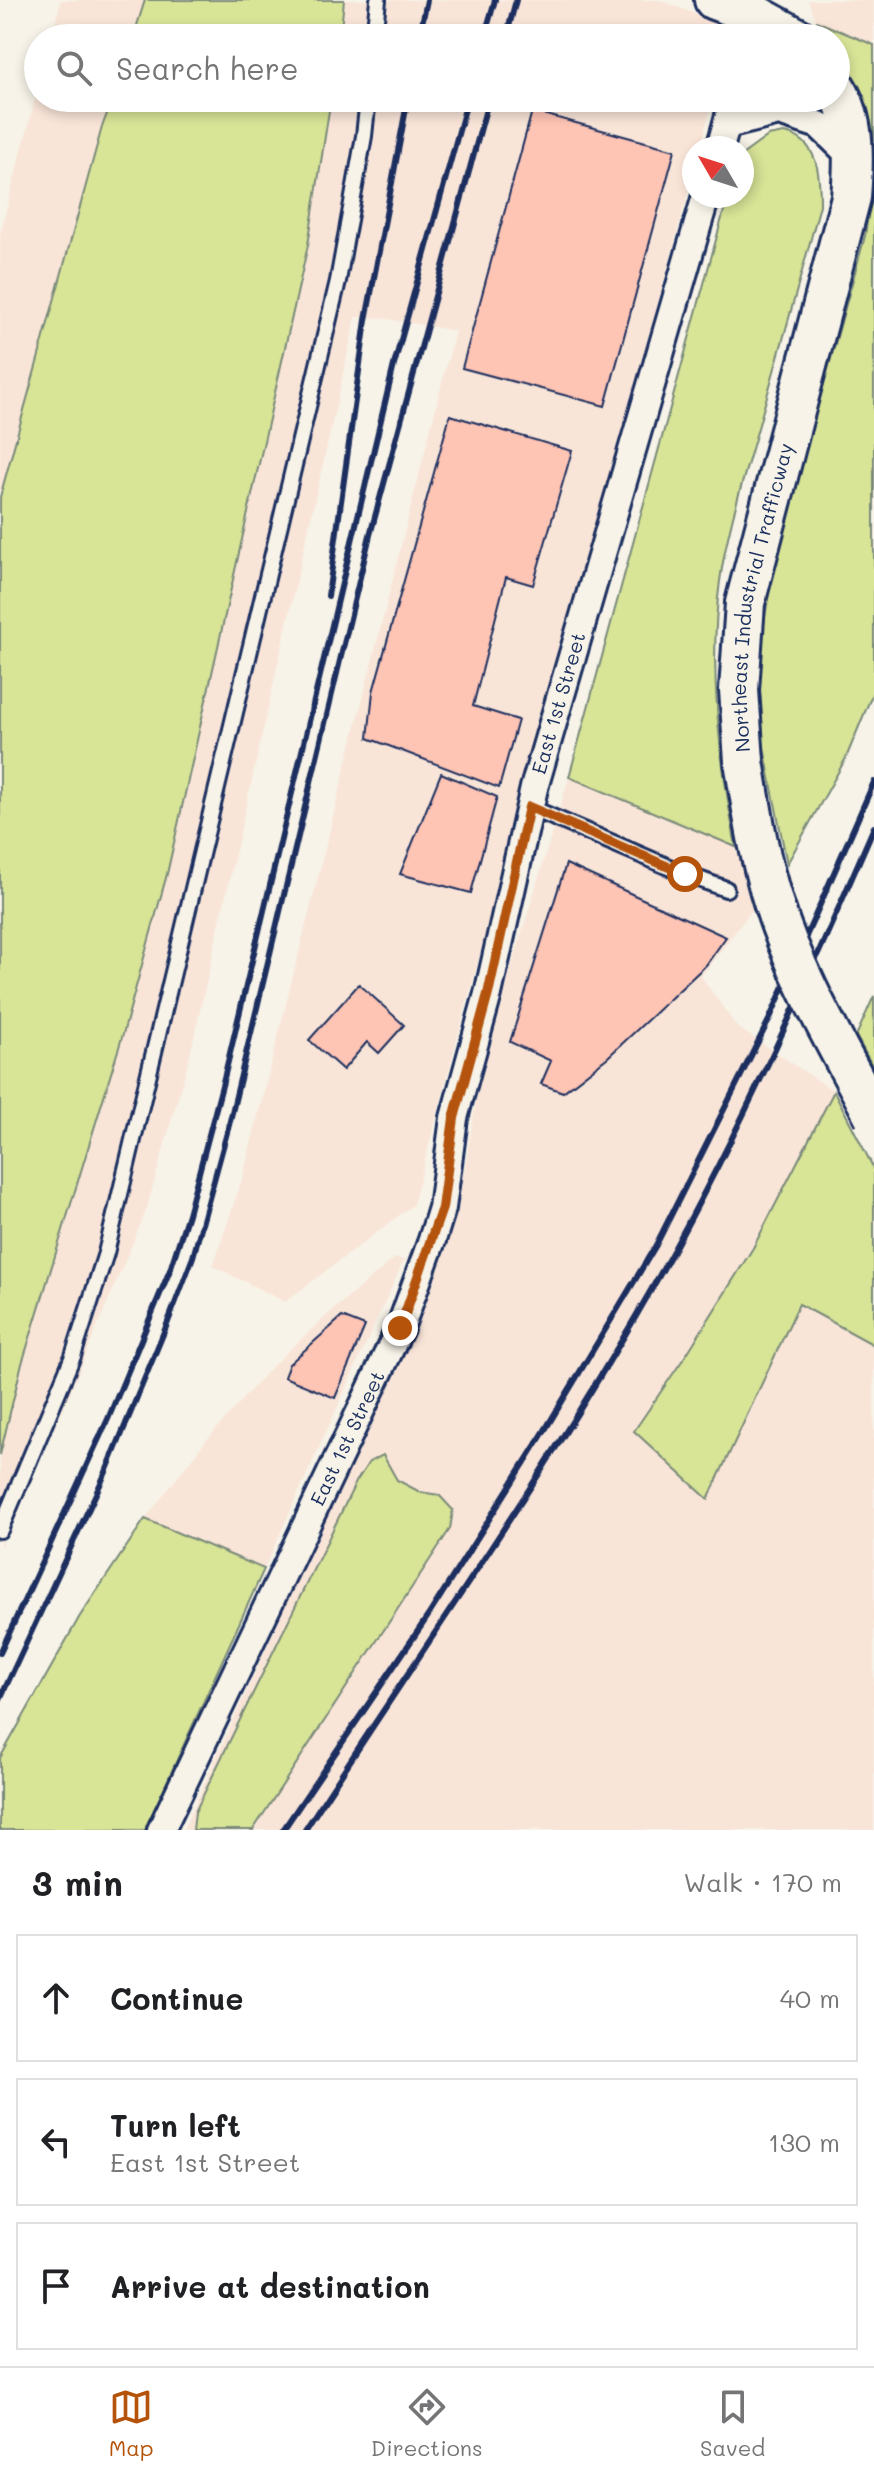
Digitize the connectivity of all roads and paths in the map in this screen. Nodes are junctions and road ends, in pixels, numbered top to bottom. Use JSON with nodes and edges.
{"nodes":[{"id":1,"x":378,"y":0,"type":"edge"},
{"id":2,"x":714,"y":0,"type":"edge"},
{"id":3,"x":758,"y":18,"type":"edge"},
{"id":4,"x":375,"y":24,"type":"edge"},
{"id":5,"x":367,"y":112,"type":"edge"},
{"id":6,"x":730,"y":112,"type":"edge"},
{"id":7,"x":847,"y":112,"type":"edge"},
{"id":8,"x":723,"y":136,"type":"edge"},
{"id":9,"x":854,"y":159,"type":"junction"},
{"id":10,"x":703,"y":208,"type":"edge"},
{"id":11,"x":529,"y":807,"type":"junction"},
{"id":12,"x":726,"y":889,"type":"dead end"},
{"id":13,"x":874,"y":1116,"type":"edge"},
{"id":14,"x":0,"y":1530,"type":"edge"},
{"id":15,"x":161,"y":1830,"type":"edge"}],
"edges":[{"from":1,"to":4,"type":"lane"},
{"from":2,"to":3,"type":"street"},
{"from":5,"to":14,"type":"lane"},
{"from":6,"to":8,"type":"street"},
{"from":7,"to":9,"type":"street","name":"Northeast Industrial Trafficway"},
{"from":8,"to":9,"type":"street"},
{"from":9,"to":13,"type":"street","name":"Northeast Industrial Trafficway","bridge":true},
{"from":10,"to":11,"type":"street","name":"East 1st Street"},
{"from":11,"to":12,"type":"lane"},
{"from":11,"to":15,"type":"street","name":"East 1st Street"}]}
